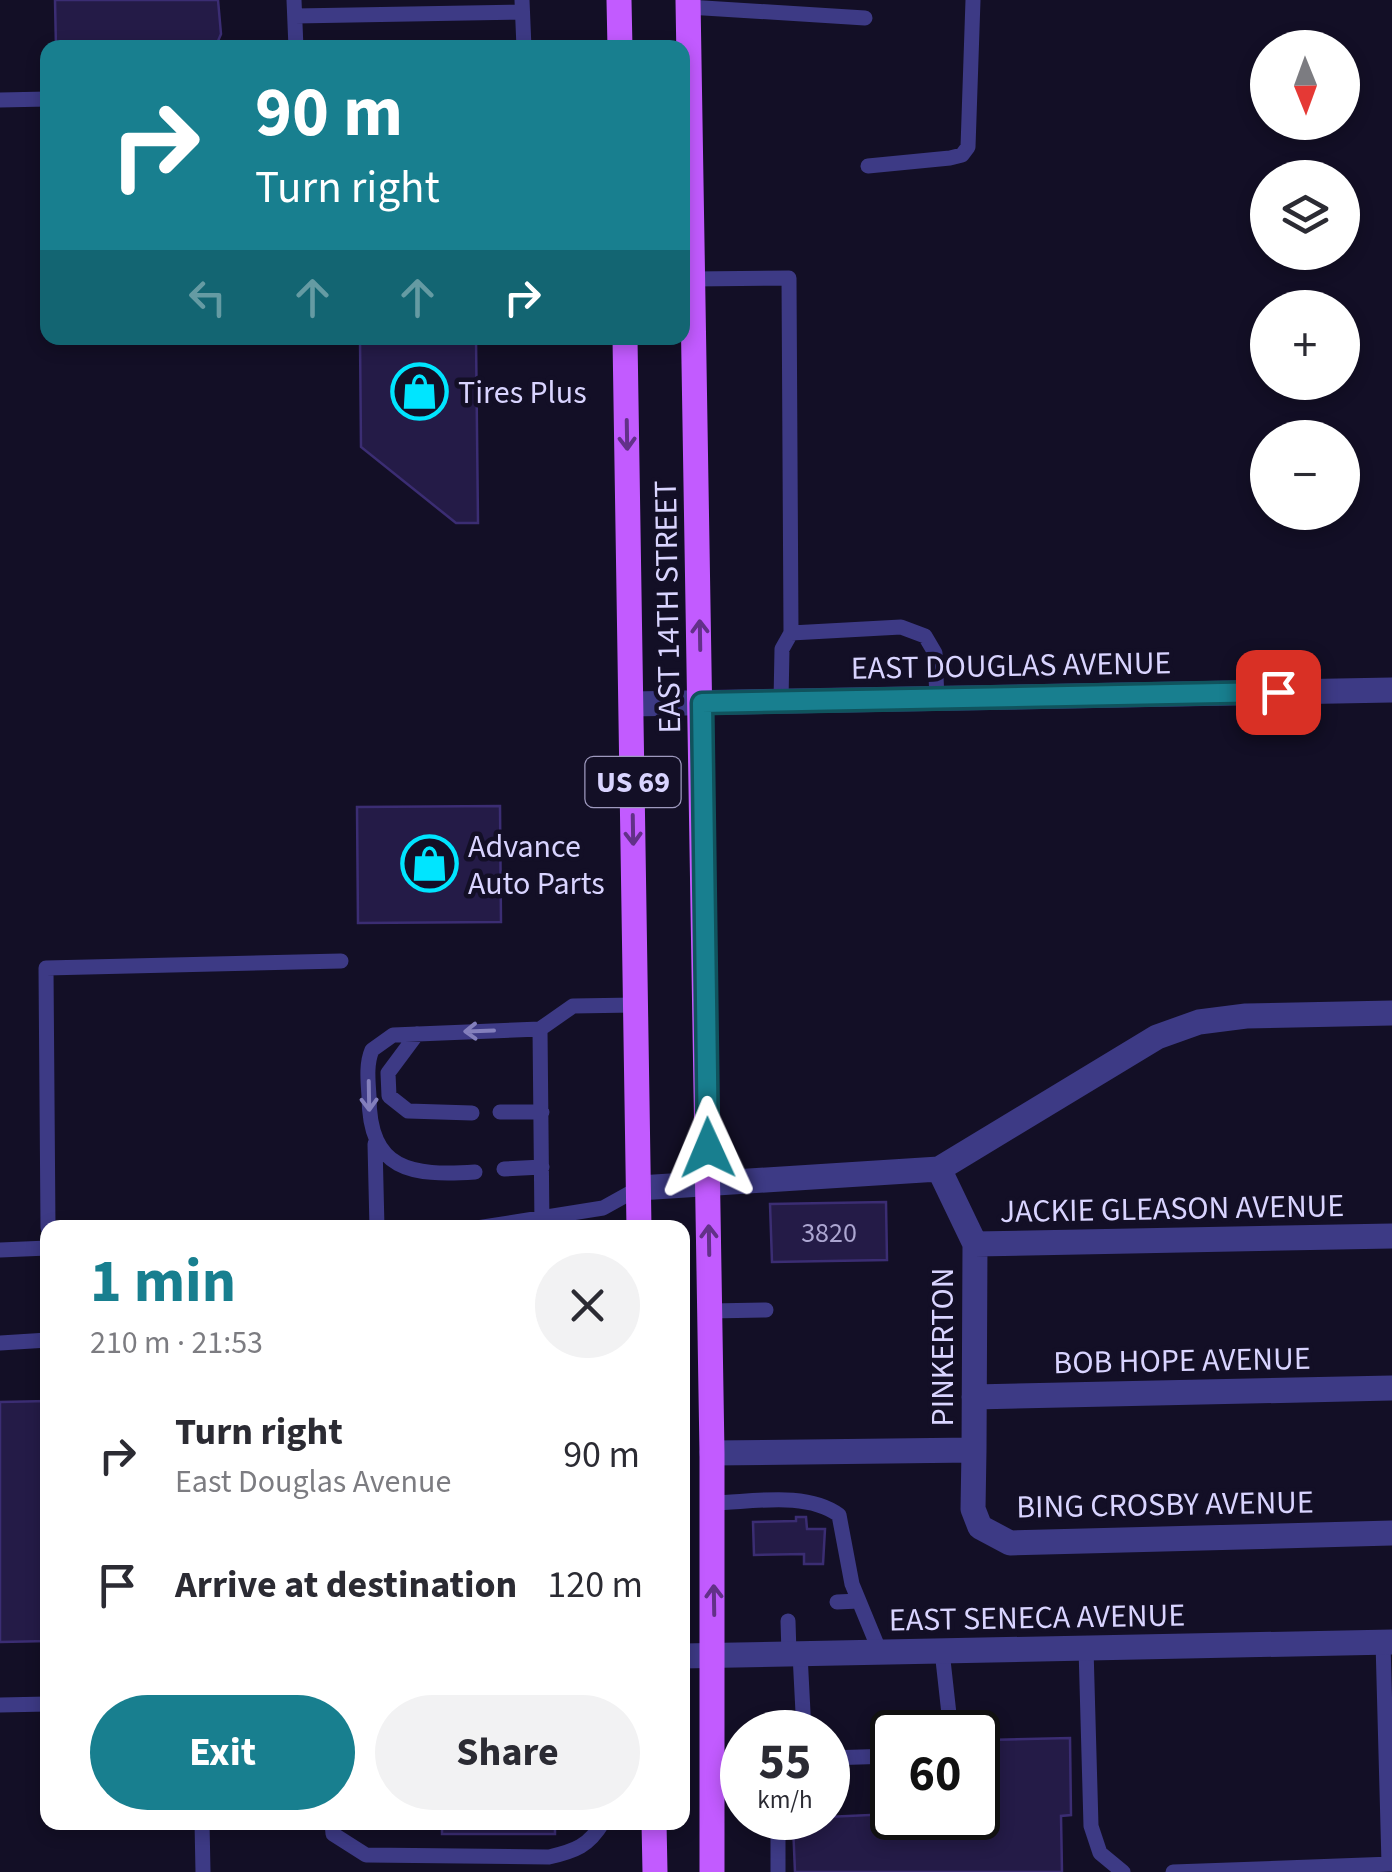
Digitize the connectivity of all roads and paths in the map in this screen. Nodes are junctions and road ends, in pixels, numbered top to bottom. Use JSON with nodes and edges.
{"nodes":[{"id":1,"x":619,"y":0,"type":"edge"},
{"id":2,"x":972,"y":0,"type":"edge"},
{"id":3,"x":688,"y":3,"type":"edge"},
{"id":4,"x":522,"y":6,"type":"edge"},
{"id":5,"x":399,"y":7,"type":"edge"},
{"id":6,"x":447,"y":7,"type":"edge"},
{"id":7,"x":294,"y":8,"type":"edge"},
{"id":8,"x":349,"y":8,"type":"edge"},
{"id":9,"x":865,"y":18,"type":"dead end"},
{"id":10,"x":296,"y":40,"type":"edge"},
{"id":11,"x":524,"y":40,"type":"edge"},
{"id":12,"x":620,"y":40,"type":"edge"},
{"id":13,"x":689,"y":40,"type":"edge"},
{"id":14,"x":40,"y":99,"type":"edge"},
{"id":15,"x":0,"y":100,"type":"edge"},
{"id":16,"x":690,"y":113,"type":"edge"},
{"id":17,"x":868,"y":166,"type":"dead end"},
{"id":18,"x":693,"y":279,"type":"junction"},
{"id":19,"x":626,"y":345,"type":"edge"},
{"id":20,"x":791,"y":633,"type":"junction"},
{"id":21,"x":1392,"y":690,"type":"edge"},
{"id":22,"x":937,"y":699,"type":"junction"},
{"id":23,"x":781,"y":702,"type":"junction"},
{"id":24,"x":702,"y":703,"type":"junction"},
{"id":25,"x":632,"y":704,"type":"junction"},
{"id":26,"x":341,"y":962,"type":"dead end"},
{"id":27,"x":636,"y":1006,"type":"junction"},
{"id":28,"x":1392,"y":1013,"type":"edge"},
{"id":29,"x":540,"y":1029,"type":"junction"},
{"id":30,"x":417,"y":1034,"type":"junction"},
{"id":31,"x":500,"y":1112,"type":"dead end"},
{"id":32,"x":542,"y":1112,"type":"junction"},
{"id":33,"x":472,"y":1113,"type":"dead end"},
{"id":34,"x":375,"y":1144,"type":"junction"},
{"id":35,"x":542,"y":1167,"type":"junction"},
{"id":36,"x":504,"y":1169,"type":"dead end"},
{"id":37,"x":940,"y":1170,"type":"junction"},
{"id":38,"x":474,"y":1172,"type":"dead end"},
{"id":39,"x":708,"y":1184,"type":"junction"},
{"id":40,"x":639,"y":1188,"type":"junction"},
{"id":41,"x":48,"y":1220,"type":"edge"},
{"id":42,"x":377,"y":1220,"type":"edge"},
{"id":43,"x":542,"y":1220,"type":"edge"},
{"id":44,"x":551,"y":1220,"type":"edge"},
{"id":45,"x":639,"y":1220,"type":"edge"},
{"id":46,"x":1392,"y":1236,"type":"edge"},
{"id":47,"x":975,"y":1244,"type":"junction"},
{"id":48,"x":40,"y":1248,"type":"edge"},
{"id":49,"x":0,"y":1250,"type":"edge"},
{"id":50,"x":766,"y":1310,"type":"dead end"},
{"id":51,"x":710,"y":1311,"type":"junction"},
{"id":52,"x":40,"y":1340,"type":"edge"},
{"id":53,"x":0,"y":1342,"type":"edge"},
{"id":54,"x":1392,"y":1388,"type":"edge"},
{"id":55,"x":974,"y":1397,"type":"junction"},
{"id":56,"x":974,"y":1450,"type":"junction"},
{"id":57,"x":712,"y":1452,"type":"junction"},
{"id":58,"x":713,"y":1503,"type":"junction"},
{"id":59,"x":1392,"y":1532,"type":"edge"},
{"id":60,"x":858,"y":1601,"type":"junction"},
{"id":61,"x":837,"y":1602,"type":"dead end"},
{"id":62,"x":788,"y":1620,"type":"dead end"},
{"id":63,"x":1388,"y":1642,"type":"edge"},
{"id":64,"x":1086,"y":1648,"type":"junction"},
{"id":65,"x":942,"y":1651,"type":"junction"},
{"id":66,"x":880,"y":1652,"type":"junction"},
{"id":67,"x":794,"y":1654,"type":"junction"},
{"id":68,"x":690,"y":1656,"type":"edge"},
{"id":69,"x":715,"y":1656,"type":"junction"},
{"id":70,"x":40,"y":1704,"type":"edge"},
{"id":71,"x":0,"y":1705,"type":"edge"},
{"id":72,"x":801,"y":1710,"type":"edge"},
{"id":73,"x":949,"y":1710,"type":"edge"},
{"id":74,"x":202,"y":1830,"type":"edge"},
{"id":75,"x":332,"y":1830,"type":"edge"},
{"id":76,"x":598,"y":1830,"type":"edge"},
{"id":77,"x":654,"y":1830,"type":"edge"},
{"id":78,"x":778,"y":1840,"type":"edge"},
{"id":79,"x":1390,"y":1864,"type":"edge"},
{"id":80,"x":203,"y":1872,"type":"edge"},
{"id":81,"x":656,"y":1872,"type":"edge"},
{"id":82,"x":712,"y":1872,"type":"edge"},
{"id":83,"x":778,"y":1872,"type":"edge"},
{"id":84,"x":1123,"y":1872,"type":"edge"},
{"id":85,"x":1173,"y":1872,"type":"edge"}],
"edges":[{"from":1,"to":12,"type":"main road"},
{"from":2,"to":17,"type":"lane"},
{"from":3,"to":9,"type":"lane"},
{"from":3,"to":13,"type":"main road","name":"EAST 14TH STREET","number":"US 69"},
{"from":4,"to":6,"type":"lane"},
{"from":4,"to":11,"type":"lane"},
{"from":5,"to":6,"type":"lane"},
{"from":5,"to":8,"type":"lane"},
{"from":7,"to":8,"type":"lane"},
{"from":7,"to":10,"type":"lane"},
{"from":14,"to":15,"type":"lane"},
{"from":16,"to":18,"type":"main road","name":"EAST 14TH STREET","number":"US 69"},
{"from":18,"to":20,"type":"lane"},
{"from":24,"to":18,"type":"main road","name":"EAST 14TH STREET","number":"US 69","one_way":true},
{"from":19,"to":25,"type":"main road","name":"EAST 14TH STREET","number":"US 69","one_way":true},
{"from":20,"to":22,"type":"lane"},
{"from":20,"to":23,"type":"lane"},
{"from":21,"to":22,"type":"street","name":"EAST DOUGLAS AVENUE"},
{"from":22,"to":23,"type":"street","name":"EAST DOUGLAS AVENUE"},
{"from":23,"to":24,"type":"street","name":"EAST DOUGLAS AVENUE"},
{"from":24,"to":25,"type":"street","name":"EAST DOUGLAS AVENUE"},
{"from":24,"to":39,"type":"main road","name":"EAST 14TH STREET","number":"US 69"},
{"from":25,"to":27,"type":"main road","name":"EAST 14TH STREET","number":"US 69","one_way":true},
{"from":26,"to":41,"type":"lane"},
{"from":27,"to":29,"type":"lane"},
{"from":27,"to":40,"type":"main road","name":"EAST 14TH STREET","number":"US 69"},
{"from":28,"to":37,"type":"street"},
{"from":29,"to":30,"type":"lane","one_way":true},
{"from":29,"to":32,"type":"lane"},
{"from":30,"to":33,"type":"lane"},
{"from":30,"to":34,"type":"lane","one_way":true},
{"from":31,"to":32,"type":"lane"},
{"from":32,"to":35,"type":"lane"},
{"from":34,"to":38,"type":"lane"},
{"from":34,"to":42,"type":"lane"},
{"from":35,"to":36,"type":"lane"},
{"from":35,"to":43,"type":"lane"},
{"from":37,"to":39,"type":"street"},
{"from":37,"to":47,"type":"street","name":"JACKIE GLEASON AVENUE"},
{"from":39,"to":40,"type":"street"},
{"from":51,"to":39,"type":"main road","name":"EAST 14TH STREET","number":"US 69","one_way":true},
{"from":40,"to":44,"type":"lane"},
{"from":40,"to":45,"type":"main road","name":"EAST 14TH STREET","number":"US 69"},
{"from":46,"to":47,"type":"street","name":"JACKIE GLEASON AVENUE"},
{"from":47,"to":55,"type":"street","name":"PINKERTON"},
{"from":48,"to":49,"type":"lane"},
{"from":50,"to":51,"type":"lane"},
{"from":51,"to":57,"type":"main road","name":"EAST 14TH STREET","number":"US 69"},
{"from":52,"to":53,"type":"lane"},
{"from":54,"to":55,"type":"street","name":"BOB HOPE AVENUE"},
{"from":55,"to":56,"type":"street","name":"PINKERTON"},
{"from":56,"to":57,"type":"street"},
{"from":56,"to":59,"type":"street","name":"BING CROSBY AVENUE"},
{"from":57,"to":58,"type":"main road","name":"EAST 14TH STREET","number":"US 69"},
{"from":58,"to":60,"type":"lane"},
{"from":69,"to":58,"type":"main road","name":"EAST 14TH STREET","number":"US 69","one_way":true},
{"from":60,"to":61,"type":"lane"},
{"from":60,"to":66,"type":"lane"},
{"from":62,"to":67,"type":"lane"},
{"from":63,"to":64,"type":"street","name":"EAST SENECA AVENUE"},
{"from":63,"to":79,"type":"lane"},
{"from":64,"to":65,"type":"street","name":"EAST SENECA AVENUE"},
{"from":64,"to":84,"type":"lane"},
{"from":65,"to":66,"type":"street","name":"EAST SENECA AVENUE"},
{"from":65,"to":73,"type":"lane"},
{"from":66,"to":67,"type":"street","name":"EAST SENECA AVENUE"},
{"from":67,"to":69,"type":"street","name":"EAST SENECA AVENUE"},
{"from":67,"to":72,"type":"lane"},
{"from":68,"to":69,"type":"street","name":"EAST SENECA AVENUE"},
{"from":69,"to":82,"type":"main road","name":"EAST 14TH STREET","number":"US 69"},
{"from":70,"to":71,"type":"lane"},
{"from":74,"to":80,"type":"lane"},
{"from":75,"to":76,"type":"lane"},
{"from":77,"to":81,"type":"main road"},
{"from":78,"to":83,"type":"lane"},
{"from":79,"to":85,"type":"lane"}]}
